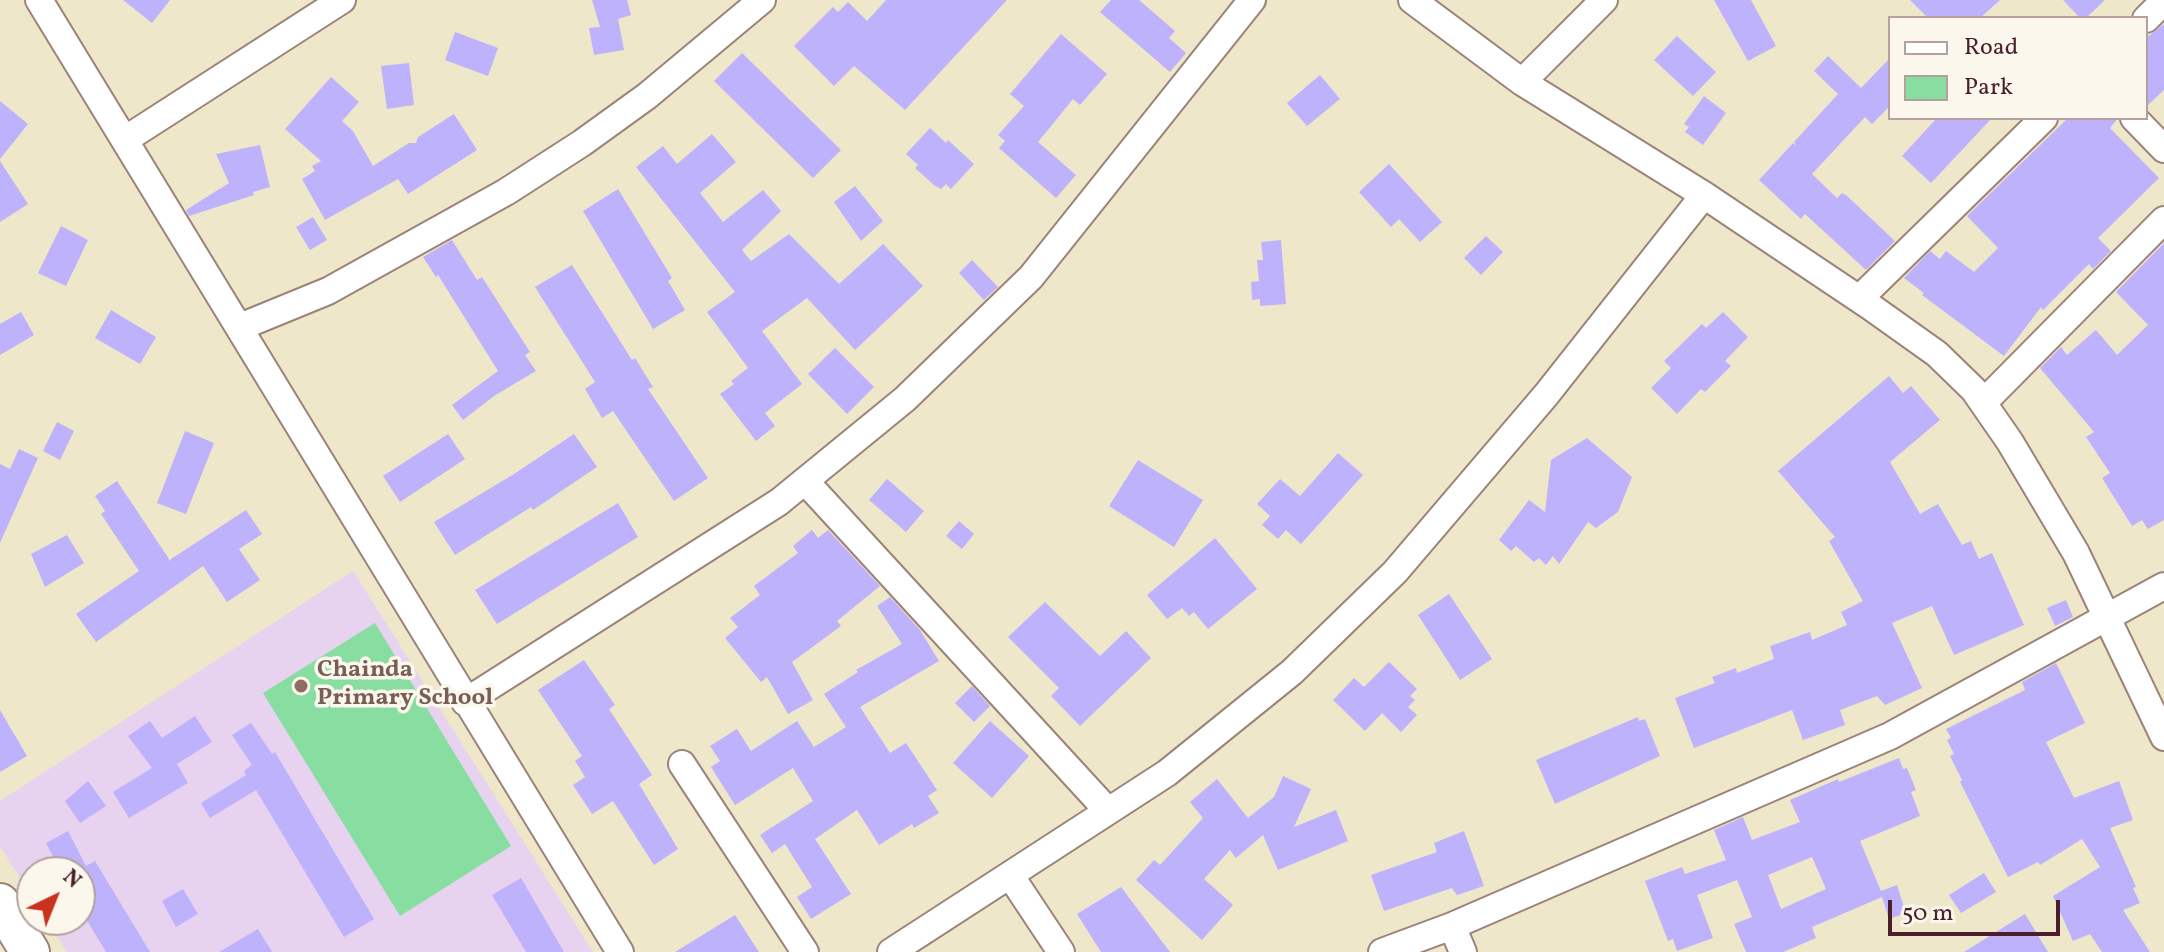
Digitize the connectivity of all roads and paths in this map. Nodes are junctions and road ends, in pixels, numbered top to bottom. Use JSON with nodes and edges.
{"nodes":[{"id":1,"x":39,"y":0,"type":"edge"},
{"id":2,"x":342,"y":0,"type":"edge"},
{"id":3,"x":762,"y":0,"type":"edge"},
{"id":4,"x":1252,"y":0,"type":"edge"},
{"id":5,"x":1412,"y":0,"type":"edge"},
{"id":6,"x":1604,"y":0,"type":"edge"},
{"id":7,"x":2164,"y":1,"type":"edge"},
{"id":8,"x":2148,"y":17,"type":"edge"},
{"id":9,"x":1522,"y":82,"type":"junction"},
{"id":10,"x":2042,"y":120,"type":"edge"},
{"id":11,"x":2136,"y":120,"type":"edge"},
{"id":12,"x":126,"y":139,"type":"junction"},
{"id":13,"x":2164,"y":149,"type":"edge"},
{"id":14,"x":1704,"y":195,"type":"junction"},
{"id":15,"x":2164,"y":220,"type":"edge"},
{"id":16,"x":1859,"y":299,"type":"junction"},
{"id":17,"x":240,"y":327,"type":"junction"},
{"id":18,"x":1983,"y":403,"type":"junction"},
{"id":19,"x":805,"y":481,"type":"junction"},
{"id":20,"x":2164,"y":586,"type":"edge"},
{"id":21,"x":2109,"y":618,"type":"junction"},
{"id":22,"x":465,"y":702,"type":"junction"},
{"id":23,"x":2164,"y":737,"type":"edge"},
{"id":24,"x":682,"y":764,"type":"dead end"},
{"id":25,"x":1108,"y":811,"type":"junction"},
{"id":26,"x":1010,"y":875,"type":"junction"},
{"id":27,"x":0,"y":903,"type":"edge"},
{"id":28,"x":1452,"y":926,"type":"junction"},
{"id":29,"x":30,"y":952,"type":"edge"},
{"id":30,"x":620,"y":952,"type":"edge"},
{"id":31,"x":805,"y":952,"type":"edge"},
{"id":32,"x":891,"y":952,"type":"edge"},
{"id":33,"x":1061,"y":952,"type":"edge"},
{"id":34,"x":1382,"y":952,"type":"edge"},
{"id":35,"x":1463,"y":952,"type":"edge"}],
"edges":[{"from":1,"to":12,"type":"street"},
{"from":2,"to":12,"type":"street"},
{"from":3,"to":17,"type":"street"},
{"from":4,"to":19,"type":"street"},
{"from":5,"to":9,"type":"street"},
{"from":6,"to":9,"type":"street"},
{"from":7,"to":8,"type":"street"},
{"from":9,"to":14,"type":"street"},
{"from":10,"to":16,"type":"street"},
{"from":11,"to":13,"type":"street"},
{"from":12,"to":17,"type":"street"},
{"from":14,"to":16,"type":"street"},
{"from":14,"to":25,"type":"street"},
{"from":15,"to":18,"type":"street"},
{"from":16,"to":18,"type":"street"},
{"from":17,"to":22,"type":"street"},
{"from":18,"to":21,"type":"street"},
{"from":19,"to":22,"type":"street"},
{"from":19,"to":25,"type":"street"},
{"from":20,"to":21,"type":"street"},
{"from":21,"to":23,"type":"street"},
{"from":21,"to":28,"type":"street"},
{"from":22,"to":30,"type":"street"},
{"from":24,"to":31,"type":"street"},
{"from":25,"to":26,"type":"street"},
{"from":26,"to":32,"type":"street"},
{"from":26,"to":33,"type":"street"},
{"from":27,"to":29,"type":"main road"},
{"from":28,"to":34,"type":"street"},
{"from":28,"to":35,"type":"street"}]}
